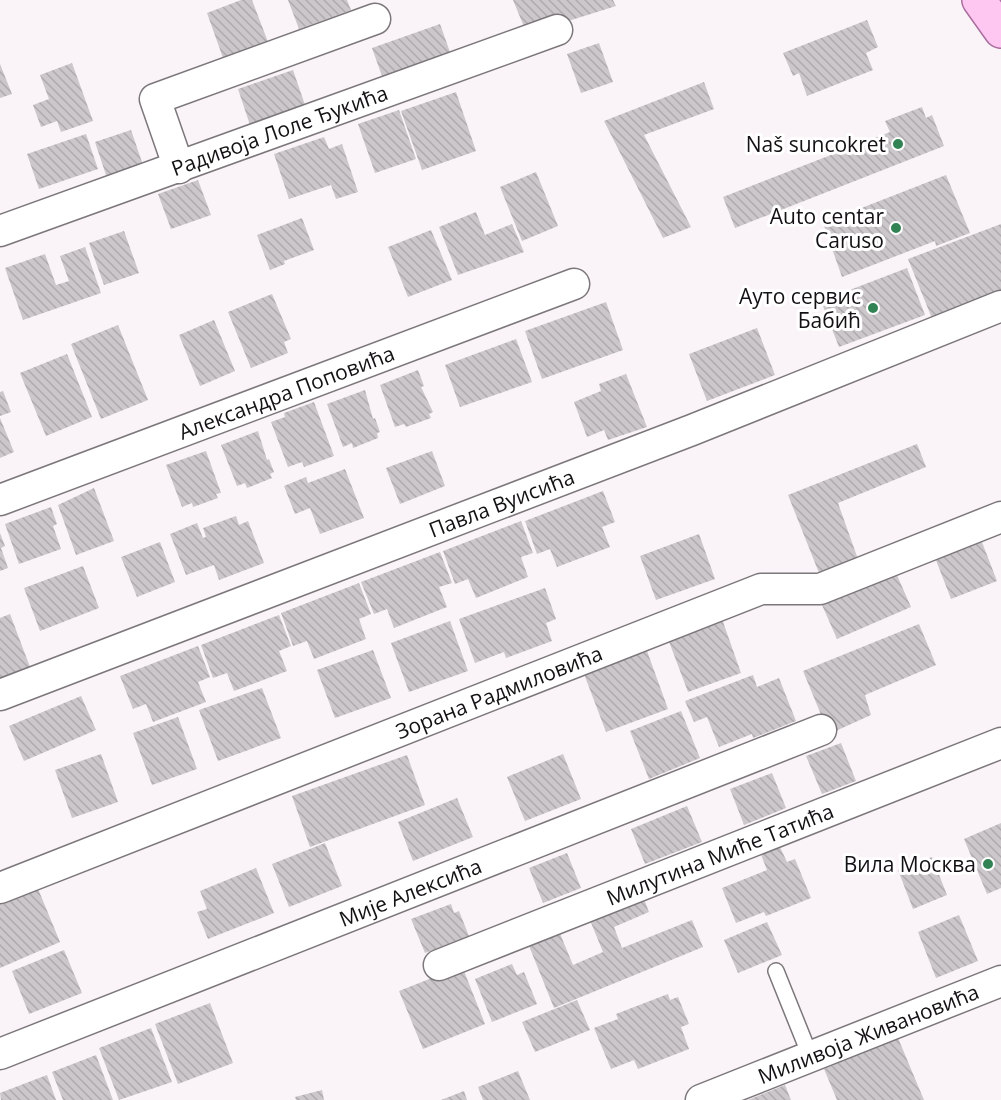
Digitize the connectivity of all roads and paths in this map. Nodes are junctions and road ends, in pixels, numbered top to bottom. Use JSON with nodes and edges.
{"nodes":[{"id":1,"x":979,"y":0,"type":"edge"},
{"id":2,"x":375,"y":19,"type":"dead end"},
{"id":3,"x":558,"y":30,"type":"dead end"},
{"id":4,"x":1001,"y":32,"type":"edge"},
{"id":5,"x":179,"y":168,"type":"junction"},
{"id":6,"x":0,"y":231,"type":"edge"},
{"id":7,"x":574,"y":284,"type":"dead end"},
{"id":8,"x":1001,"y":306,"type":"edge"},
{"id":9,"x":0,"y":500,"type":"edge"},
{"id":10,"x":1001,"y":517,"type":"edge"},
{"id":11,"x":0,"y":695,"type":"edge"},
{"id":12,"x":821,"y":730,"type":"dead end"},
{"id":13,"x":1001,"y":743,"type":"edge"},
{"id":14,"x":0,"y":888,"type":"edge"},
{"id":15,"x":439,"y":965,"type":"dead end"},
{"id":16,"x":776,"y":970,"type":"dead end"},
{"id":17,"x":1001,"y":981,"type":"edge"},
{"id":18,"x":0,"y":1054,"type":"edge"},
{"id":19,"x":811,"y":1058,"type":"junction"},
{"id":20,"x":701,"y":1100,"type":"edge"}],
"edges":[{"from":1,"to":4,"type":"main road"},
{"from":2,"to":5,"type":"street"},
{"from":3,"to":5,"type":"street","name":"Радивоја Лоле Ђукића"},
{"from":5,"to":6,"type":"street","name":"Радивоја Лоле Ђукића"},
{"from":7,"to":9,"type":"street","name":"Александра Поповића"},
{"from":8,"to":11,"type":"street","name":"Павла Вуисића"},
{"from":10,"to":14,"type":"street","name":"Зорана Радмиловића"},
{"from":12,"to":18,"type":"street","name":"Мије Алексића"},
{"from":13,"to":15,"type":"street","name":"Милутина Миће Татића"},
{"from":16,"to":19,"type":"lane"},
{"from":17,"to":19,"type":"street","name":"Миливоја Живановића"},
{"from":19,"to":20,"type":"street","name":"Миливоја Живановића"}]}
